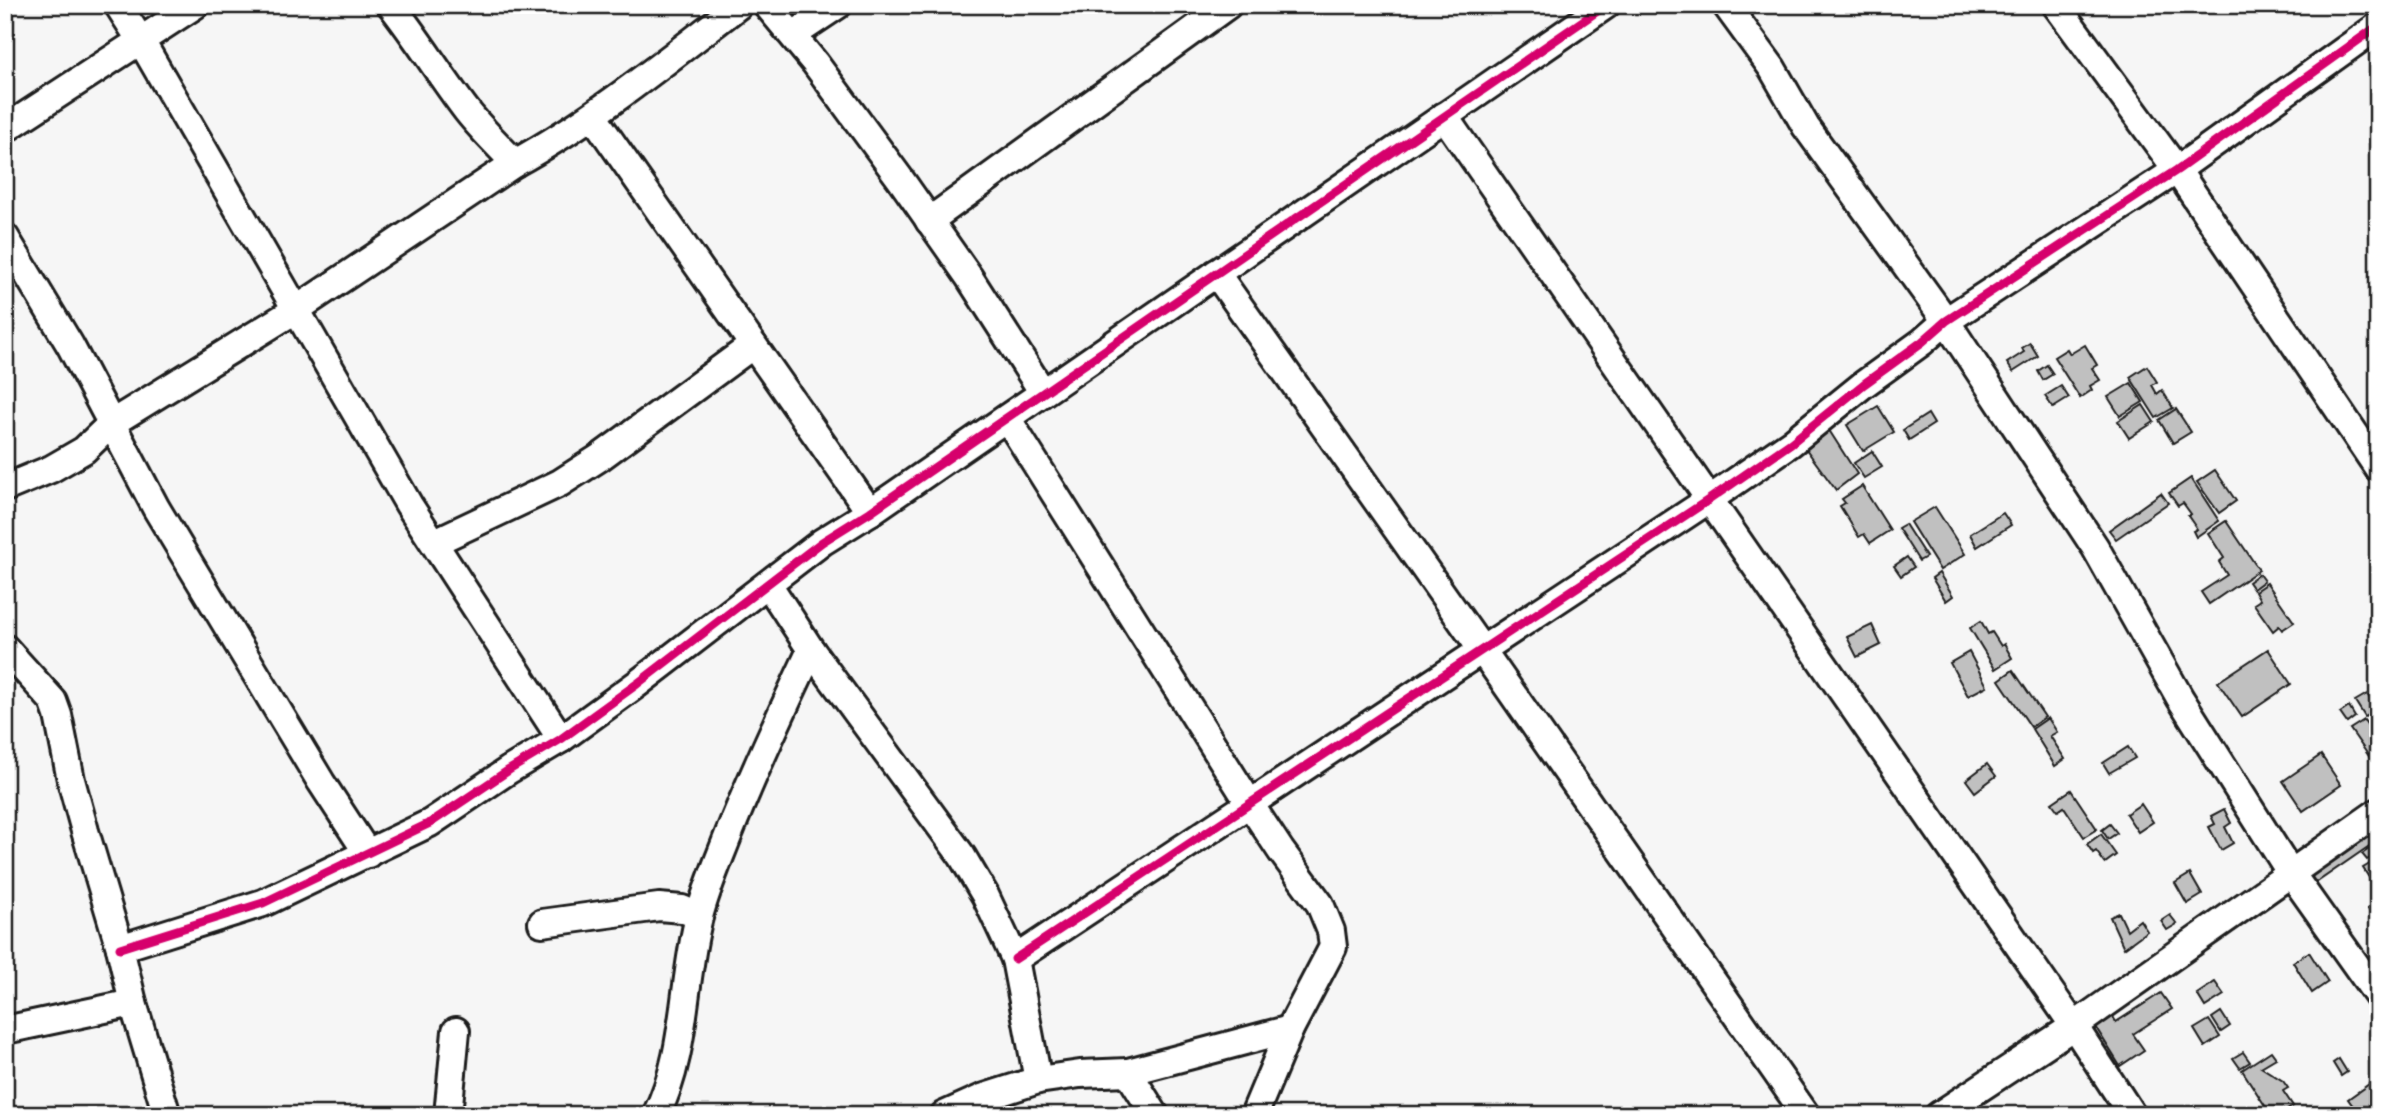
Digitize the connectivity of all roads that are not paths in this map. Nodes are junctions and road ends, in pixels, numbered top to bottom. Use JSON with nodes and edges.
{"nodes":[{"id":1,"x":118,"y":5,"type":"edge"},
{"id":2,"x":195,"y":5,"type":"edge"},
{"id":3,"x":391,"y":5,"type":"edge"},
{"id":4,"x":738,"y":5,"type":"edge"},
{"id":5,"x":767,"y":5,"type":"edge"},
{"id":6,"x":838,"y":5,"type":"edge"},
{"id":7,"x":1228,"y":5,"type":"edge"},
{"id":8,"x":1606,"y":5,"type":"edge"},
{"id":9,"x":1726,"y":5,"type":"edge"},
{"id":10,"x":2056,"y":5,"type":"edge"},
{"id":11,"x":2378,"y":26,"type":"edge"},
{"id":12,"x":793,"y":35,"type":"junction"},
{"id":13,"x":141,"y":41,"type":"junction"},
{"id":14,"x":593,"y":116,"type":"junction"},
{"id":15,"x":1444,"y":116,"type":"junction"},
{"id":16,"x":5,"y":129,"type":"edge"},
{"id":17,"x":515,"y":163,"type":"junction"},
{"id":18,"x":2177,"y":170,"type":"junction"},
{"id":19,"x":929,"y":220,"type":"junction"},
{"id":20,"x":5,"y":237,"type":"edge"},
{"id":21,"x":1216,"y":273,"type":"junction"},
{"id":22,"x":297,"y":309,"type":"junction"},
{"id":23,"x":1946,"y":321,"type":"junction"},
{"id":24,"x":753,"y":345,"type":"junction"},
{"id":25,"x":1042,"y":391,"type":"junction"},
{"id":26,"x":1007,"y":418,"type":"junction"},
{"id":27,"x":112,"y":423,"type":"junction"},
{"id":28,"x":2378,"y":468,"type":"edge"},
{"id":29,"x":5,"y":488,"type":"edge"},
{"id":30,"x":1710,"y":499,"type":"junction"},
{"id":31,"x":870,"y":512,"type":"junction"},
{"id":32,"x":435,"y":542,"type":"junction"},
{"id":33,"x":768,"y":584,"type":"junction"},
{"id":34,"x":6,"y":649,"type":"edge"},
{"id":35,"x":811,"y":650,"type":"junction"},
{"id":36,"x":1482,"y":650,"type":"junction"},
{"id":37,"x":5,"y":683,"type":"edge"},
{"id":38,"x":561,"y":739,"type":"junction"},
{"id":39,"x":1250,"y":804,"type":"junction"},
{"id":40,"x":2378,"y":812,"type":"edge"},
{"id":41,"x":368,"y":854,"type":"junction"},
{"id":42,"x":2290,"y":872,"type":"junction"},
{"id":43,"x":699,"y":916,"type":"junction"},
{"id":44,"x":542,"y":923,"type":"dead end"},
{"id":45,"x":120,"y":948,"type":"junction"},
{"id":46,"x":1015,"y":959,"type":"junction"},
{"id":47,"x":2378,"y":996,"type":"edge"},
{"id":48,"x":133,"y":1003,"type":"junction"},
{"id":49,"x":2074,"y":1026,"type":"junction"},
{"id":50,"x":1290,"y":1029,"type":"junction"},
{"id":51,"x":5,"y":1030,"type":"edge"},
{"id":52,"x":456,"y":1031,"type":"dead end"},
{"id":53,"x":1128,"y":1072,"type":"junction"},
{"id":54,"x":1038,"y":1080,"type":"junction"},
{"id":55,"x":167,"y":1115,"type":"edge"},
{"id":56,"x":448,"y":1115,"type":"edge"},
{"id":57,"x":656,"y":1115,"type":"edge"},
{"id":58,"x":944,"y":1115,"type":"edge"},
{"id":59,"x":1155,"y":1115,"type":"edge"},
{"id":60,"x":1254,"y":1115,"type":"edge"},
{"id":61,"x":1806,"y":1115,"type":"edge"},
{"id":62,"x":1939,"y":1115,"type":"edge"},
{"id":63,"x":2132,"y":1115,"type":"edge"}],
"edges":[{"from":1,"to":13,"type":"street"},
{"from":2,"to":13,"type":"street"},
{"from":3,"to":17,"type":"street"},
{"from":4,"to":14,"type":"street"},
{"from":5,"to":12,"type":"street"},
{"from":6,"to":12,"type":"street"},
{"from":7,"to":19,"type":"street"},
{"from":8,"to":15,"type":"street"},
{"from":9,"to":23,"type":"street"},
{"from":10,"to":18,"type":"street"},
{"from":11,"to":18,"type":"street"},
{"from":12,"to":19,"type":"street"},
{"from":13,"to":16,"type":"street"},
{"from":13,"to":22,"type":"street"},
{"from":14,"to":17,"type":"street"},
{"from":14,"to":24,"type":"street"},
{"from":15,"to":21,"type":"street"},
{"from":15,"to":30,"type":"street"},
{"from":17,"to":22,"type":"street"},
{"from":18,"to":23,"type":"street"},
{"from":18,"to":28,"type":"street"},
{"from":19,"to":25,"type":"street"},
{"from":20,"to":27,"type":"street"},
{"from":21,"to":25,"type":"street"},
{"from":21,"to":36,"type":"street"},
{"from":22,"to":27,"type":"street"},
{"from":22,"to":32,"type":"street"},
{"from":23,"to":30,"type":"street"},
{"from":23,"to":42,"type":"street"},
{"from":24,"to":31,"type":"street"},
{"from":24,"to":32,"type":"street"},
{"from":25,"to":26,"type":"street"},
{"from":26,"to":31,"type":"street"},
{"from":26,"to":39,"type":"street"},
{"from":27,"to":29,"type":"street"},
{"from":27,"to":41,"type":"street"},
{"from":30,"to":36,"type":"street"},
{"from":30,"to":49,"type":"street"},
{"from":31,"to":33,"type":"street"},
{"from":32,"to":38,"type":"street"},
{"from":33,"to":35,"type":"street"},
{"from":33,"to":38,"type":"street"},
{"from":34,"to":37,"type":"street"},
{"from":34,"to":45,"type":"street"},
{"from":35,"to":43,"type":"street"},
{"from":35,"to":46,"type":"street"},
{"from":36,"to":39,"type":"street"},
{"from":36,"to":61,"type":"street"},
{"from":38,"to":41,"type":"street"},
{"from":39,"to":46,"type":"street"},
{"from":39,"to":50,"type":"street"},
{"from":40,"to":42,"type":"street"},
{"from":41,"to":45,"type":"street"},
{"from":42,"to":47,"type":"street"},
{"from":42,"to":49,"type":"street"},
{"from":43,"to":44,"type":"street"},
{"from":43,"to":57,"type":"street"},
{"from":45,"to":48,"type":"street"},
{"from":46,"to":54,"type":"street"},
{"from":48,"to":51,"type":"street"},
{"from":48,"to":55,"type":"street"},
{"from":49,"to":62,"type":"street"},
{"from":49,"to":63,"type":"street"},
{"from":50,"to":53,"type":"street"},
{"from":50,"to":60,"type":"street"},
{"from":52,"to":56,"type":"street"},
{"from":53,"to":54,"type":"street"},
{"from":53,"to":59,"type":"street"},
{"from":54,"to":58,"type":"street"}]}
